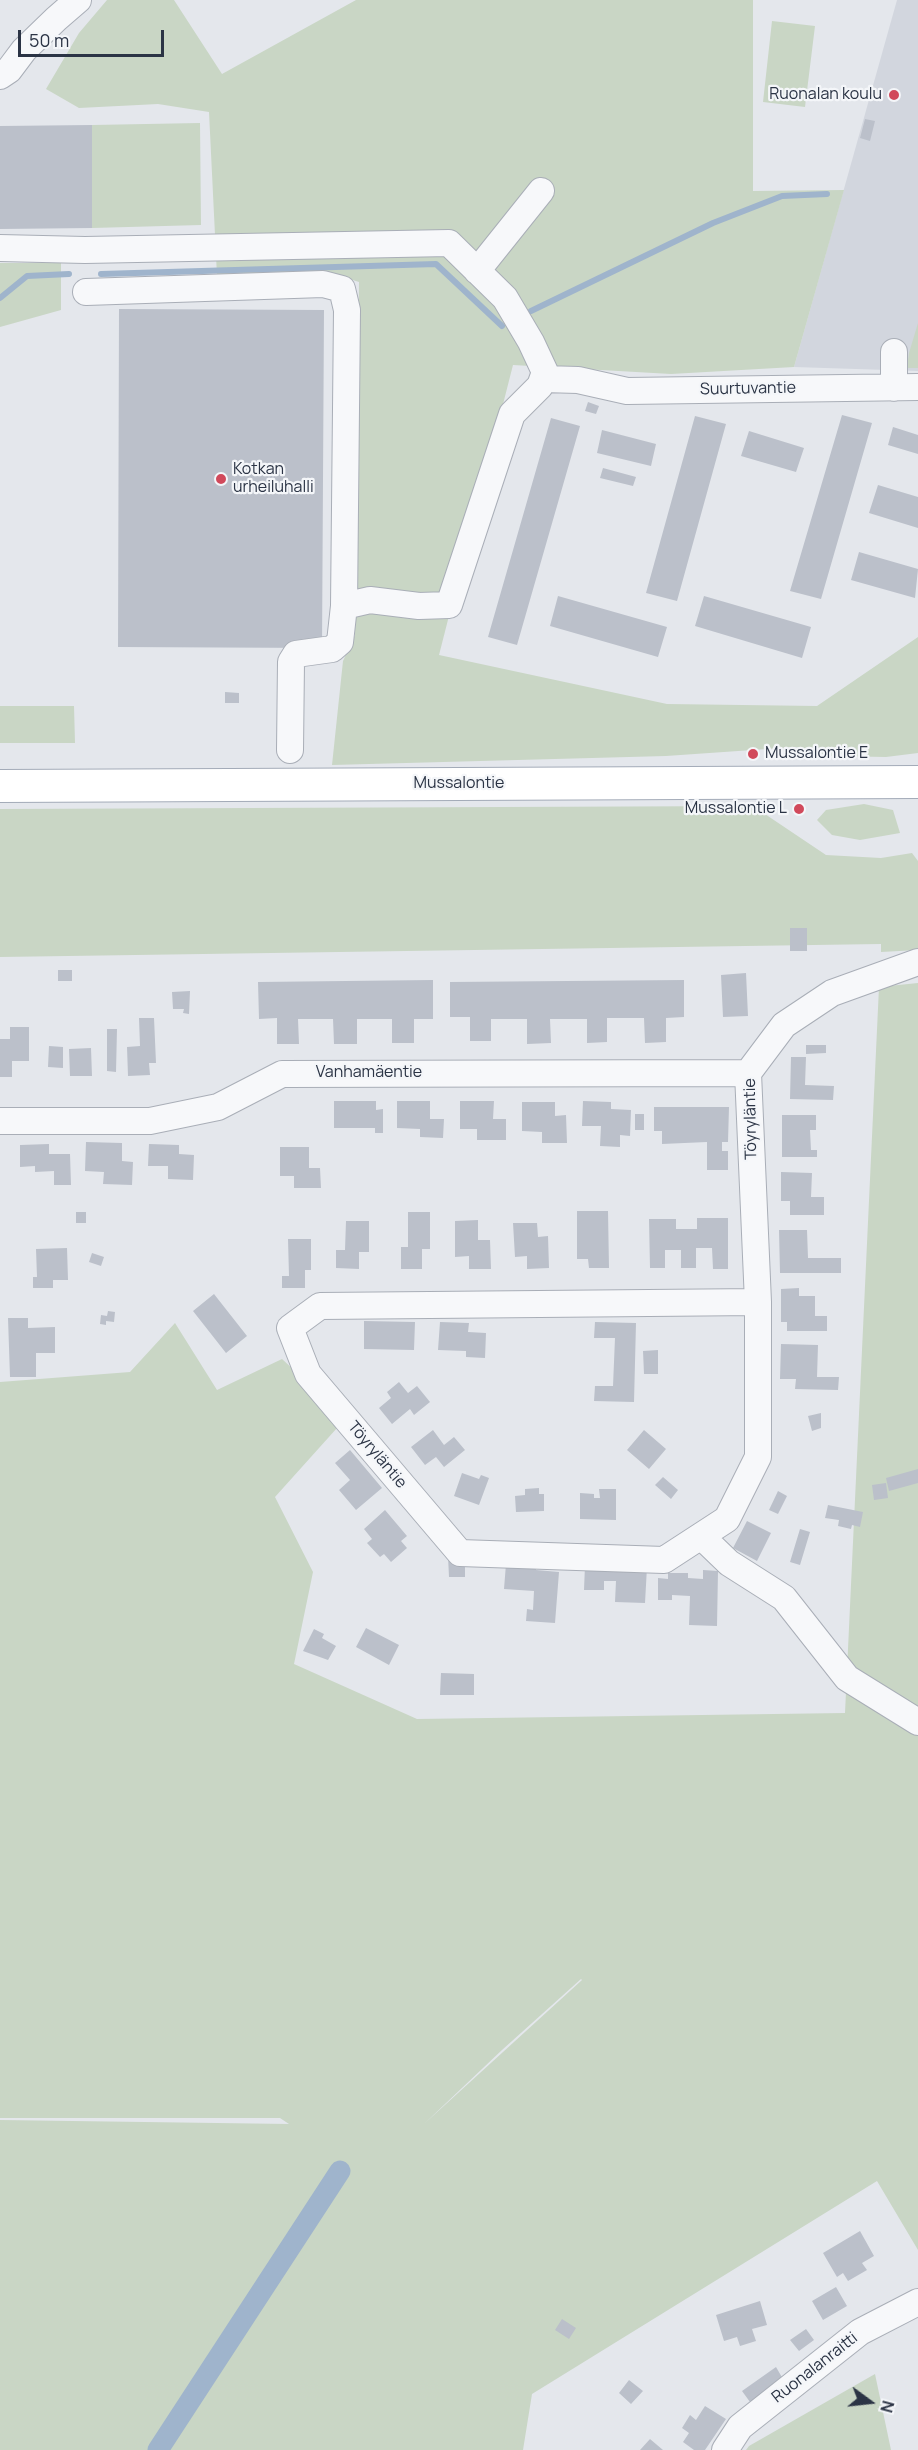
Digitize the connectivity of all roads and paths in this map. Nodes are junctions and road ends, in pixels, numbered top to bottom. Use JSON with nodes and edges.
{"nodes":[{"id":1,"x":78,"y":0,"type":"edge"},
{"id":2,"x":0,"y":76,"type":"edge"},
{"id":3,"x":541,"y":191,"type":"dead end"},
{"id":4,"x":0,"y":248,"type":"edge"},
{"id":5,"x":477,"y":271,"type":"junction"},
{"id":6,"x":86,"y":292,"type":"dead end"},
{"id":7,"x":894,"y":352,"type":"dead end"},
{"id":8,"x":543,"y":379,"type":"junction"},
{"id":9,"x":906,"y":387,"type":"edge"},
{"id":10,"x":344,"y":606,"type":"junction"},
{"id":11,"x":290,"y":750,"type":"dead end"},
{"id":12,"x":918,"y":782,"type":"edge"},
{"id":13,"x":0,"y":786,"type":"edge"},
{"id":14,"x":918,"y":962,"type":"edge"},
{"id":15,"x":748,"y":1073,"type":"junction"},
{"id":16,"x":0,"y":1121,"type":"edge"},
{"id":17,"x":758,"y":1302,"type":"junction"},
{"id":18,"x":700,"y":1536,"type":"junction"},
{"id":19,"x":918,"y":1722,"type":"edge"},
{"id":20,"x":918,"y":2302,"type":"edge"},
{"id":21,"x":725,"y":2450,"type":"edge"}],
"edges":[{"from":1,"to":2,"type":"street"},
{"from":3,"to":5,"type":"street"},
{"from":4,"to":5,"type":"street"},
{"from":5,"to":8,"type":"street"},
{"from":6,"to":10,"type":"street"},
{"from":7,"to":9,"type":"street"},
{"from":8,"to":9,"type":"street","name":"Suurtuvantie"},
{"from":8,"to":10,"type":"street"},
{"from":10,"to":11,"type":"street"},
{"from":12,"to":13,"type":"main road","name":"Mussalontie"},
{"from":14,"to":15,"type":"street","name":"Töyryläntie"},
{"from":15,"to":16,"type":"street","name":"Vanhamäentie"},
{"from":15,"to":17,"type":"street","name":"Töyryläntie"},
{"from":17,"to":18,"type":"street","name":"Töyryläntie"},
{"from":17,"to":18,"type":"street","name":"Töyryläntie"},
{"from":18,"to":19,"type":"street"},
{"from":20,"to":21,"type":"street","name":"Ruonalanraitti"}]}
